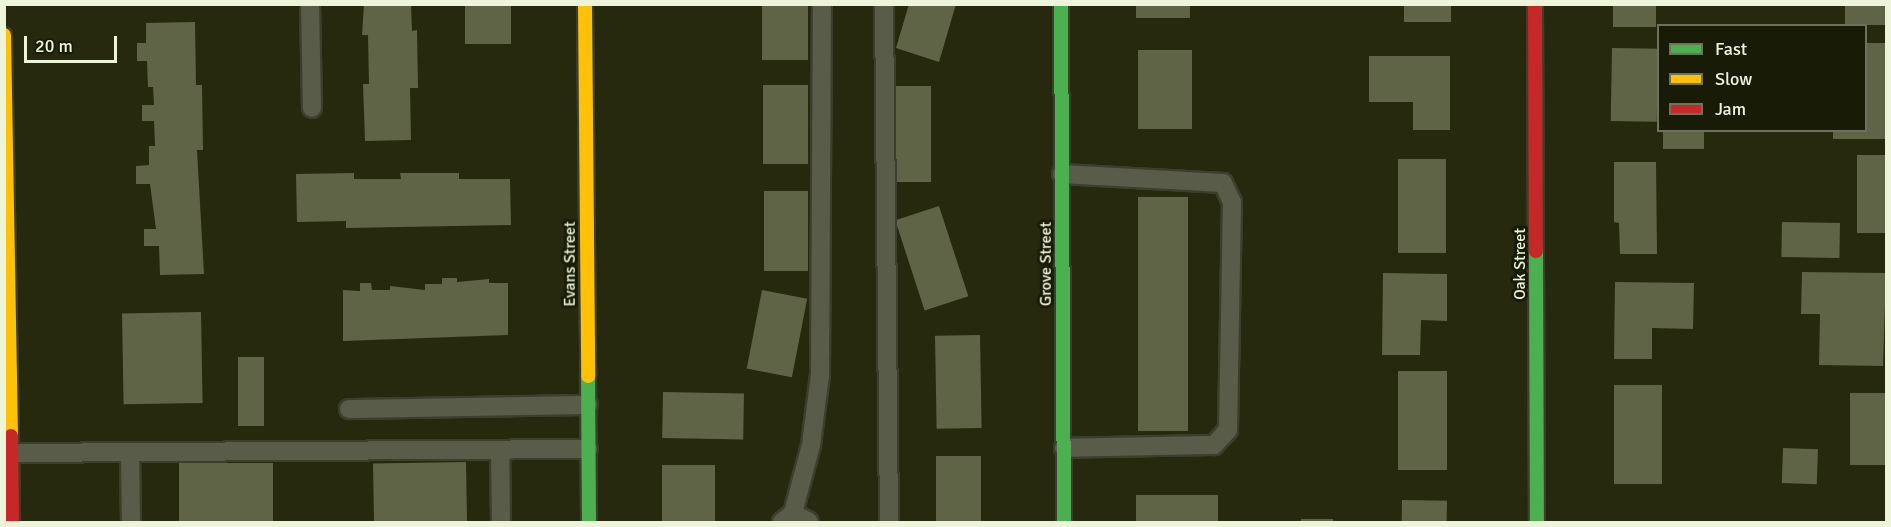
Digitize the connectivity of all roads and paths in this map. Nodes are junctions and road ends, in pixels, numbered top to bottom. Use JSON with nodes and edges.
{"nodes":[{"id":1,"x":310,"y":4,"type":"edge"},
{"id":2,"x":585,"y":4,"type":"edge"},
{"id":3,"x":822,"y":4,"type":"edge"},
{"id":4,"x":884,"y":4,"type":"edge"},
{"id":5,"x":1061,"y":4,"type":"edge"},
{"id":6,"x":1535,"y":4,"type":"edge"},
{"id":7,"x":4,"y":35,"type":"edge"},
{"id":8,"x":312,"y":108,"type":"dead end"},
{"id":9,"x":5,"y":143,"type":"edge"},
{"id":10,"x":1062,"y":174,"type":"junction"},
{"id":11,"x":6,"y":204,"type":"edge"},
{"id":12,"x":588,"y":405,"type":"junction"},
{"id":13,"x":349,"y":409,"type":"dead end"},
{"id":14,"x":1064,"y":448,"type":"junction"},
{"id":15,"x":588,"y":449,"type":"junction"},
{"id":16,"x":500,"y":450,"type":"junction"},
{"id":17,"x":130,"y":452,"type":"junction"},
{"id":18,"x":11,"y":453,"type":"junction"},
{"id":19,"x":8,"y":489,"type":"edge"},
{"id":20,"x":795,"y":519,"type":"edge"},
{"id":21,"x":12,"y":522,"type":"edge"},
{"id":22,"x":131,"y":522,"type":"edge"},
{"id":23,"x":501,"y":522,"type":"edge"},
{"id":24,"x":589,"y":522,"type":"edge"},
{"id":25,"x":889,"y":522,"type":"edge"},
{"id":26,"x":1064,"y":522,"type":"edge"},
{"id":27,"x":1537,"y":522,"type":"edge"}],
"edges":[{"from":1,"to":8,"type":"lane"},
{"from":2,"to":12,"type":"street","name":"Evans Street"},
{"from":3,"to":20,"type":"lane"},
{"from":4,"to":25,"type":"lane"},
{"from":5,"to":10,"type":"street","name":"Grove Street"},
{"from":6,"to":27,"type":"street","name":"Oak Street"},
{"from":7,"to":9,"type":"street"},
{"from":9,"to":11,"type":"street"},
{"from":10,"to":14,"type":"street","name":"Grove Street"},
{"from":10,"to":14,"type":"lane"},
{"from":11,"to":18,"type":"street"},
{"from":12,"to":13,"type":"lane"},
{"from":12,"to":15,"type":"street","name":"Evans Street"},
{"from":14,"to":26,"type":"street","name":"Grove Street"},
{"from":15,"to":16,"type":"lane"},
{"from":15,"to":24,"type":"street","name":"Evans Street"},
{"from":16,"to":17,"type":"lane"},
{"from":16,"to":23,"type":"lane"},
{"from":17,"to":18,"type":"lane"},
{"from":17,"to":22,"type":"lane"},
{"from":18,"to":19,"type":"street"},
{"from":19,"to":21,"type":"street"}]}
